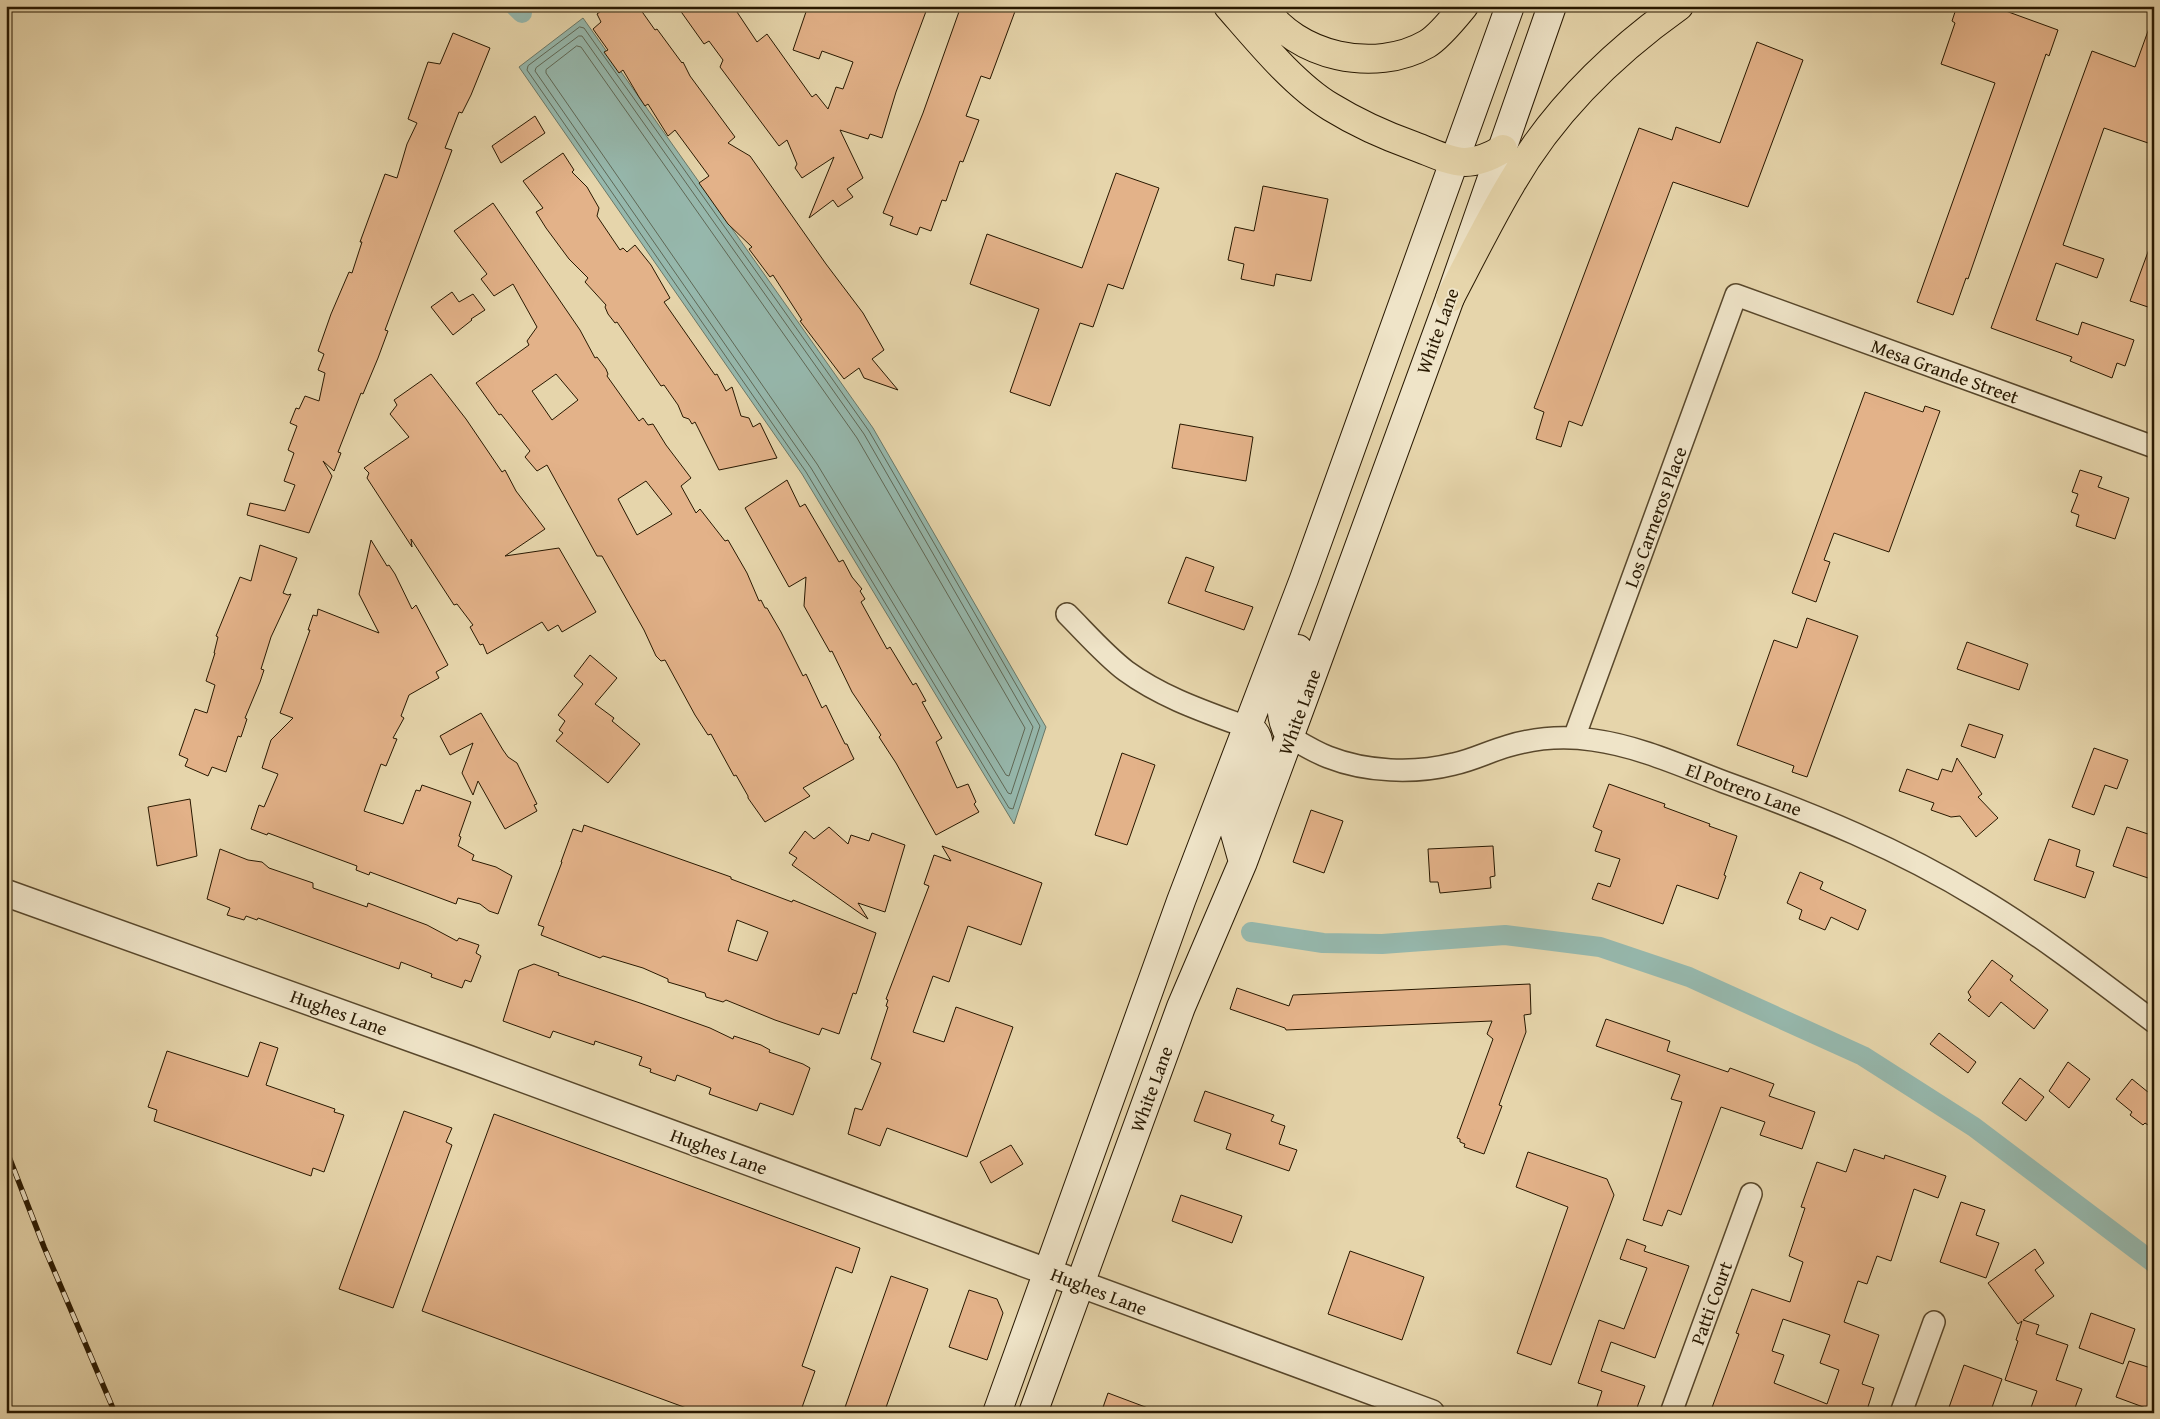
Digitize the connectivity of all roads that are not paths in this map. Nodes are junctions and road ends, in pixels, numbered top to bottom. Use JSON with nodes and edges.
{"nodes":[{"id":1,"x":1228,"y":6,"type":"edge"},
{"id":2,"x":1263,"y":6,"type":"edge"},
{"id":3,"x":1464,"y":6,"type":"edge"},
{"id":4,"x":1510,"y":6,"type":"edge"},
{"id":5,"x":1552,"y":6,"type":"edge"},
{"id":6,"x":1680,"y":6,"type":"edge"},
{"id":7,"x":1503,"y":149,"type":"junction"},
{"id":8,"x":1454,"y":162,"type":"junction"},
{"id":9,"x":1736,"y":295,"type":"joint"},
{"id":10,"x":1450,"y":298,"type":"junction"},
{"id":11,"x":2154,"y":447,"type":"edge"},
{"id":12,"x":1324,"y":524,"type":"junction"},
{"id":13,"x":1067,"y":614,"type":"dead end"},
{"id":14,"x":1248,"y":728,"type":"junction"},
{"id":15,"x":1290,"y":738,"type":"junction"},
{"id":16,"x":1574,"y":738,"type":"junction"},
{"id":17,"x":1243,"y":862,"type":"junction"},
{"id":18,"x":6,"y":893,"type":"edge"},
{"id":19,"x":2154,"y":1022,"type":"edge"},
{"id":20,"x":1751,"y":1194,"type":"dead end"},
{"id":21,"x":1049,"y":1272,"type":"junction"},
{"id":22,"x":1080,"y":1284,"type":"junction"},
{"id":23,"x":1934,"y":1322,"type":"dead end"},
{"id":24,"x":997,"y":1413,"type":"edge"},
{"id":25,"x":1033,"y":1413,"type":"edge"},
{"id":26,"x":1431,"y":1413,"type":"edge"},
{"id":27,"x":1671,"y":1413,"type":"edge"},
{"id":28,"x":1901,"y":1413,"type":"edge"}],
"edges":[{"from":1,"to":8,"type":"highway"},
{"from":2,"to":3,"type":"highway"},
{"from":4,"to":8,"type":"main road","name":"White Lane"},
{"from":5,"to":7,"type":"main road","name":"White Lane"},
{"from":6,"to":10,"type":"highway"},
{"from":7,"to":8,"type":"highway"},
{"from":7,"to":10,"type":"main road","name":"White Lane"},
{"from":8,"to":12,"type":"main road","name":"White Lane"},
{"from":9,"to":11,"type":"street","name":"Mesa Grande Street"},
{"from":9,"to":16,"type":"street","name":"Los Carneros Place"},
{"from":10,"to":15,"type":"main road","name":"White Lane"},
{"from":12,"to":14,"type":"main road","name":"White Lane"},
{"from":12,"to":15,"type":"main road"},
{"from":13,"to":14,"type":"street"},
{"from":14,"to":17,"type":"main road"},
{"from":14,"to":21,"type":"main road","name":"White Lane"},
{"from":15,"to":16,"type":"street","name":"El Potrero Lane"},
{"from":15,"to":17,"type":"main road","name":"White Lane"},
{"from":16,"to":19,"type":"street","name":"El Potrero Lane"},
{"from":17,"to":22,"type":"main road","name":"White Lane"},
{"from":18,"to":21,"type":"street","name":"Hughes Lane"},
{"from":20,"to":27,"type":"street","name":"Patti Court"},
{"from":21,"to":22,"type":"street","name":"Hughes Lane"},
{"from":21,"to":24,"type":"main road","name":"White Lane"},
{"from":22,"to":25,"type":"main road","name":"White Lane"},
{"from":22,"to":26,"type":"street","name":"Hughes Lane"},
{"from":23,"to":28,"type":"street"}]}
